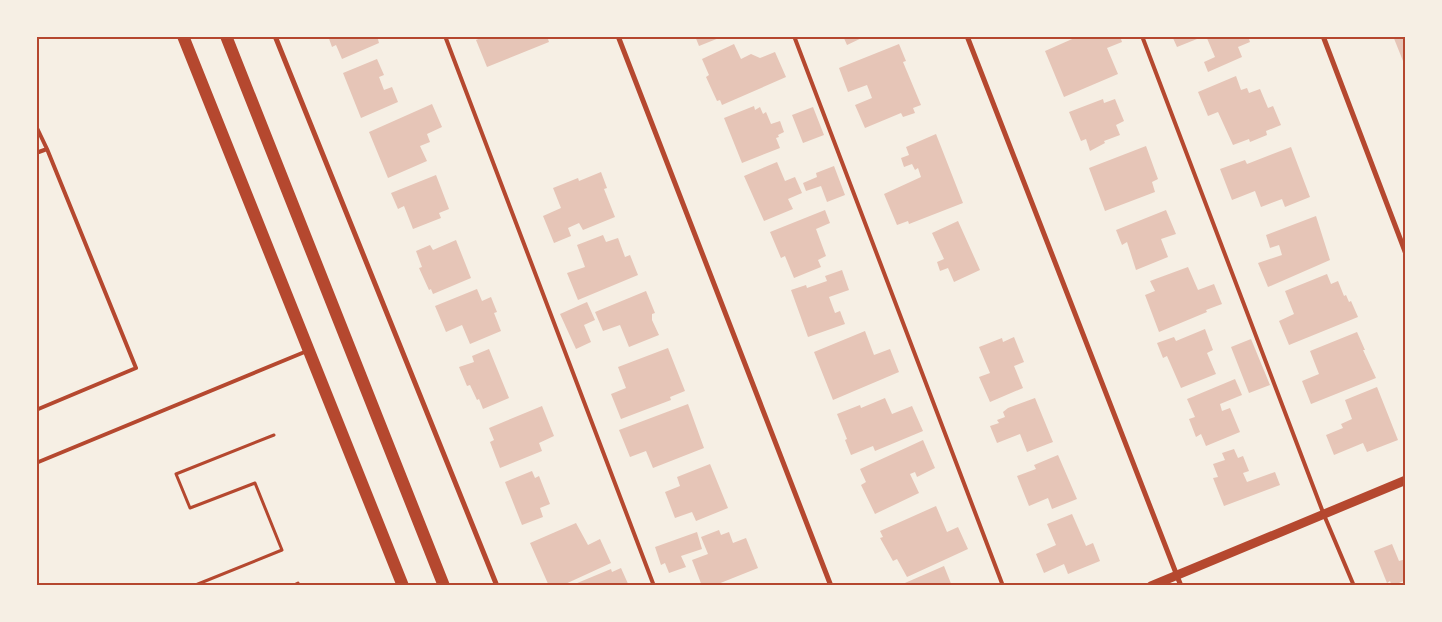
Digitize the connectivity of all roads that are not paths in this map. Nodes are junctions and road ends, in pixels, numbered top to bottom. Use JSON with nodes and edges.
{"nodes":[{"id":1,"x":184,"y":36,"type":"edge"},
{"id":2,"x":226,"y":36,"type":"edge"},
{"id":3,"x":275,"y":36,"type":"edge"},
{"id":4,"x":445,"y":36,"type":"edge"},
{"id":5,"x":618,"y":36,"type":"edge"},
{"id":6,"x":794,"y":36,"type":"edge"},
{"id":7,"x":967,"y":36,"type":"edge"},
{"id":8,"x":1142,"y":36,"type":"edge"},
{"id":9,"x":1324,"y":36,"type":"edge"},
{"id":10,"x":36,"y":126,"type":"edge"},
{"id":11,"x":47,"y":149,"type":"junction"},
{"id":12,"x":36,"y":154,"type":"edge"},
{"id":13,"x":1406,"y":254,"type":"edge"},
{"id":14,"x":309,"y":350,"type":"junction"},
{"id":15,"x":36,"y":410,"type":"edge"},
{"id":16,"x":36,"y":463,"type":"edge"},
{"id":17,"x":1406,"y":480,"type":"edge"},
{"id":18,"x":1324,"y":514,"type":"junction"},
{"id":19,"x":1176,"y":575,"type":"junction"},
{"id":20,"x":403,"y":586,"type":"edge"},
{"id":21,"x":444,"y":586,"type":"edge"},
{"id":22,"x":497,"y":586,"type":"edge"},
{"id":23,"x":654,"y":586,"type":"edge"},
{"id":24,"x":831,"y":586,"type":"edge"},
{"id":25,"x":1003,"y":586,"type":"edge"},
{"id":26,"x":1151,"y":586,"type":"edge"},
{"id":27,"x":1181,"y":586,"type":"edge"},
{"id":28,"x":1354,"y":586,"type":"edge"}],
"edges":[{"from":1,"to":14,"type":"main road"},
{"from":2,"to":21,"type":"main road"},
{"from":3,"to":22,"type":"street"},
{"from":4,"to":23,"type":"lane"},
{"from":5,"to":24,"type":"street"},
{"from":6,"to":25,"type":"lane"},
{"from":7,"to":19,"type":"street"},
{"from":8,"to":18,"type":"lane"},
{"from":9,"to":13,"type":"street"},
{"from":10,"to":11,"type":"lane"},
{"from":11,"to":12,"type":"lane"},
{"from":11,"to":15,"type":"lane"},
{"from":14,"to":16,"type":"lane"},
{"from":14,"to":20,"type":"main road"},
{"from":17,"to":18,"type":"street"},
{"from":18,"to":19,"type":"street"},
{"from":18,"to":28,"type":"lane"},
{"from":19,"to":26,"type":"street"},
{"from":19,"to":27,"type":"street"}]}
